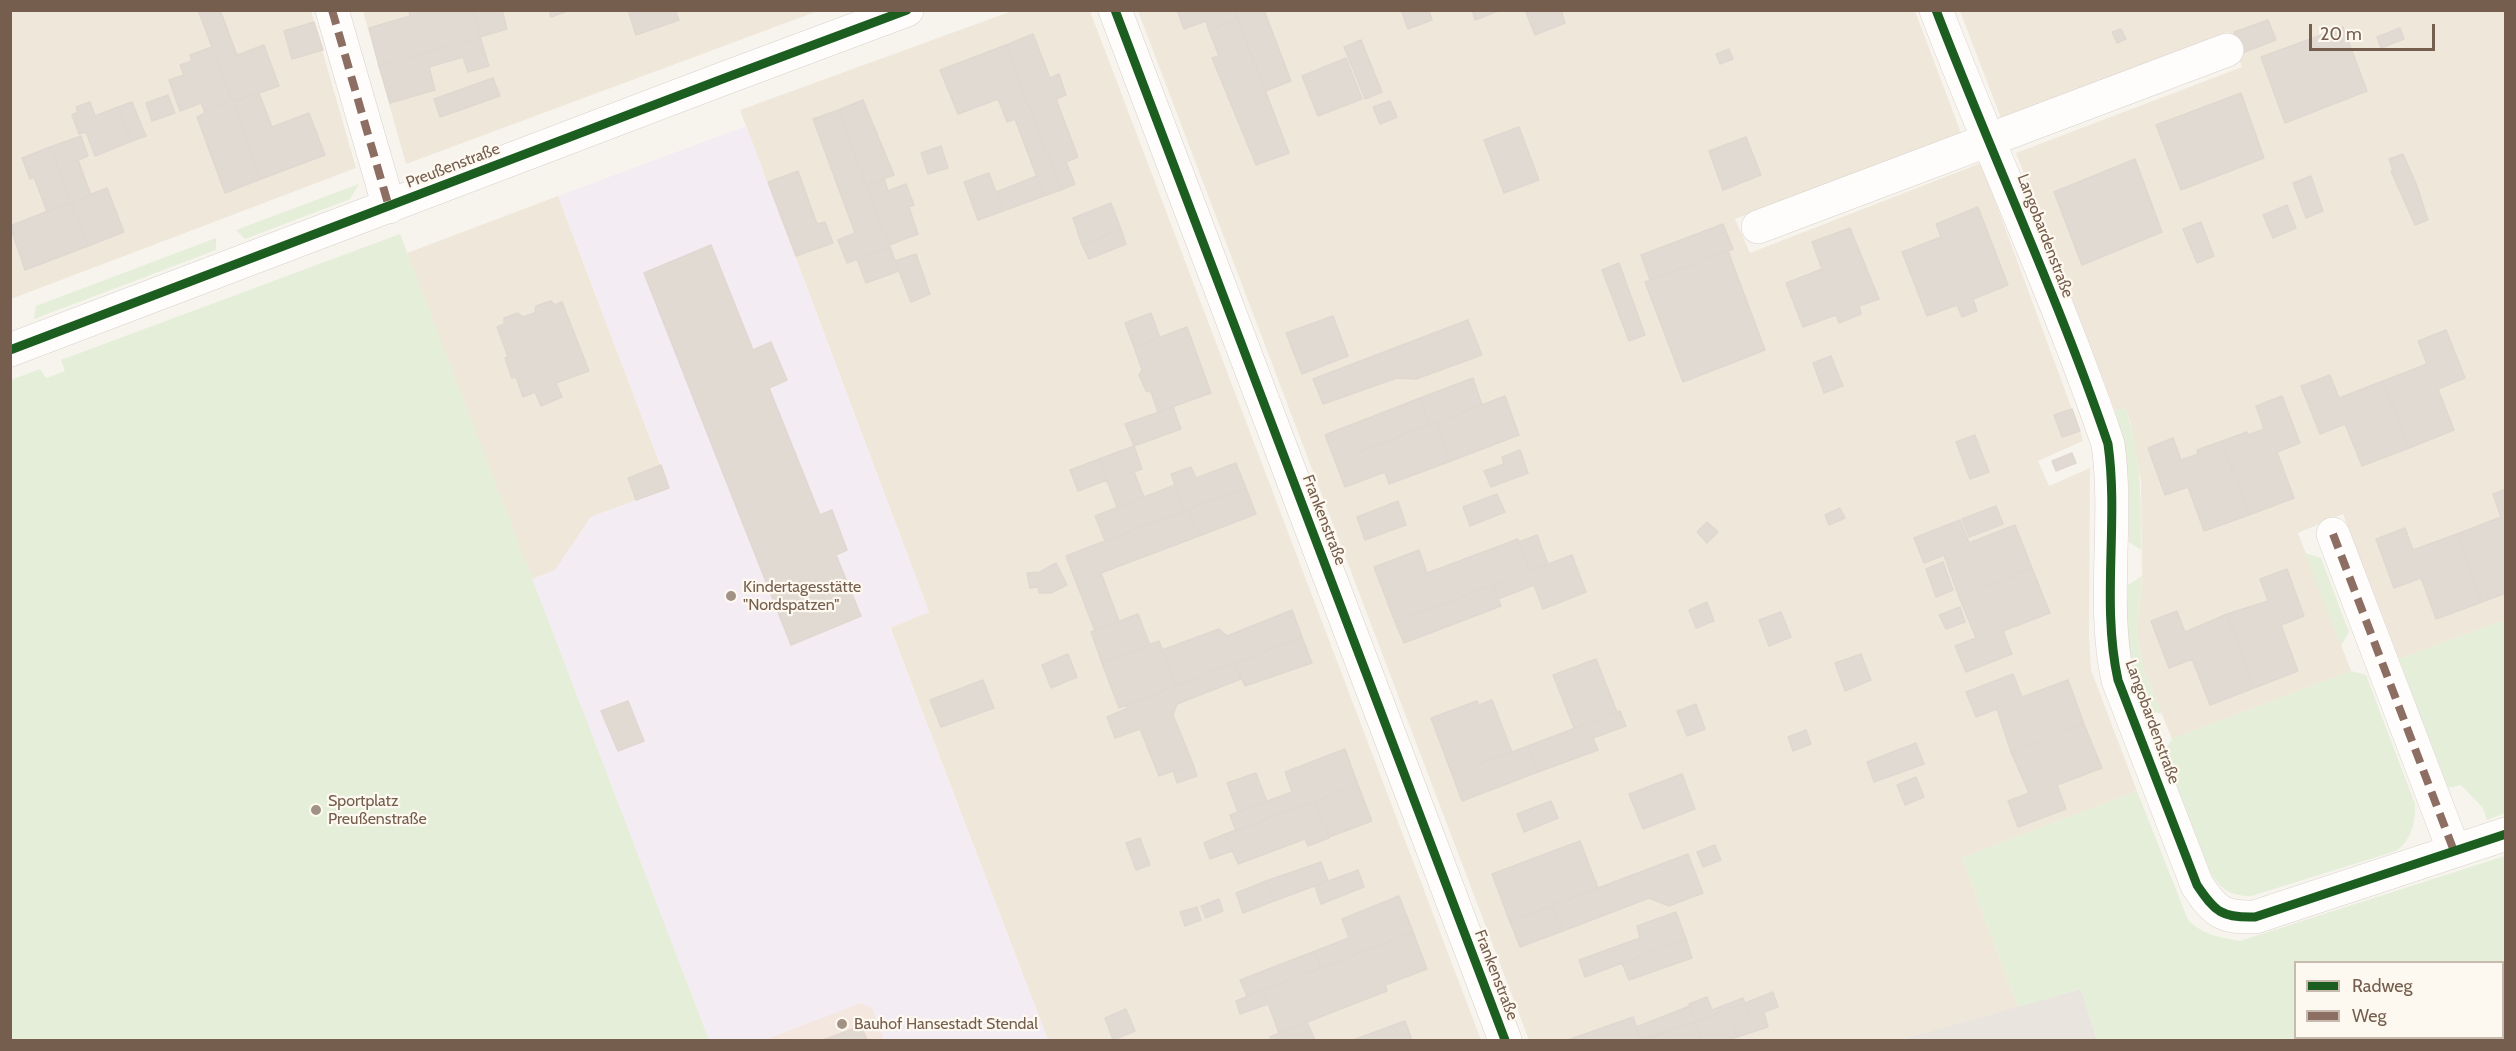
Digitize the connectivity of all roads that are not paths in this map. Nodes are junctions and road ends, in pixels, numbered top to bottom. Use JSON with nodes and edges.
{"nodes":[{"id":1,"x":332,"y":10,"type":"edge"},
{"id":2,"x":908,"y":10,"type":"edge"},
{"id":3,"x":1115,"y":10,"type":"edge"},
{"id":4,"x":1936,"y":10,"type":"edge"},
{"id":5,"x":2227,"y":50,"type":"dead end"},
{"id":6,"x":1989,"y":141,"type":"junction"},
{"id":7,"x":389,"y":207,"type":"junction"},
{"id":8,"x":1758,"y":227,"type":"dead end"},
{"id":9,"x":10,"y":350,"type":"edge"},
{"id":10,"x":2333,"y":534,"type":"dead end"},
{"id":11,"x":2505,"y":834,"type":"edge"},
{"id":12,"x":2454,"y":851,"type":"junction"},
{"id":13,"x":1504,"y":1041,"type":"edge"}],
"edges":[{"from":1,"to":7,"type":"street"},
{"from":2,"to":7,"type":"street","name":"Preußenstraße"},
{"from":3,"to":13,"type":"street","name":"Frankenstraße"},
{"from":4,"to":6,"type":"street","name":"Langobardenstraße"},
{"from":5,"to":6,"type":"street"},
{"from":6,"to":8,"type":"street"},
{"from":6,"to":12,"type":"street","name":"Langobardenstraße"},
{"from":7,"to":9,"type":"street","name":"Preußenstraße"},
{"from":10,"to":12,"type":"street"},
{"from":11,"to":12,"type":"street","name":"Langobardenstraße"}]}
